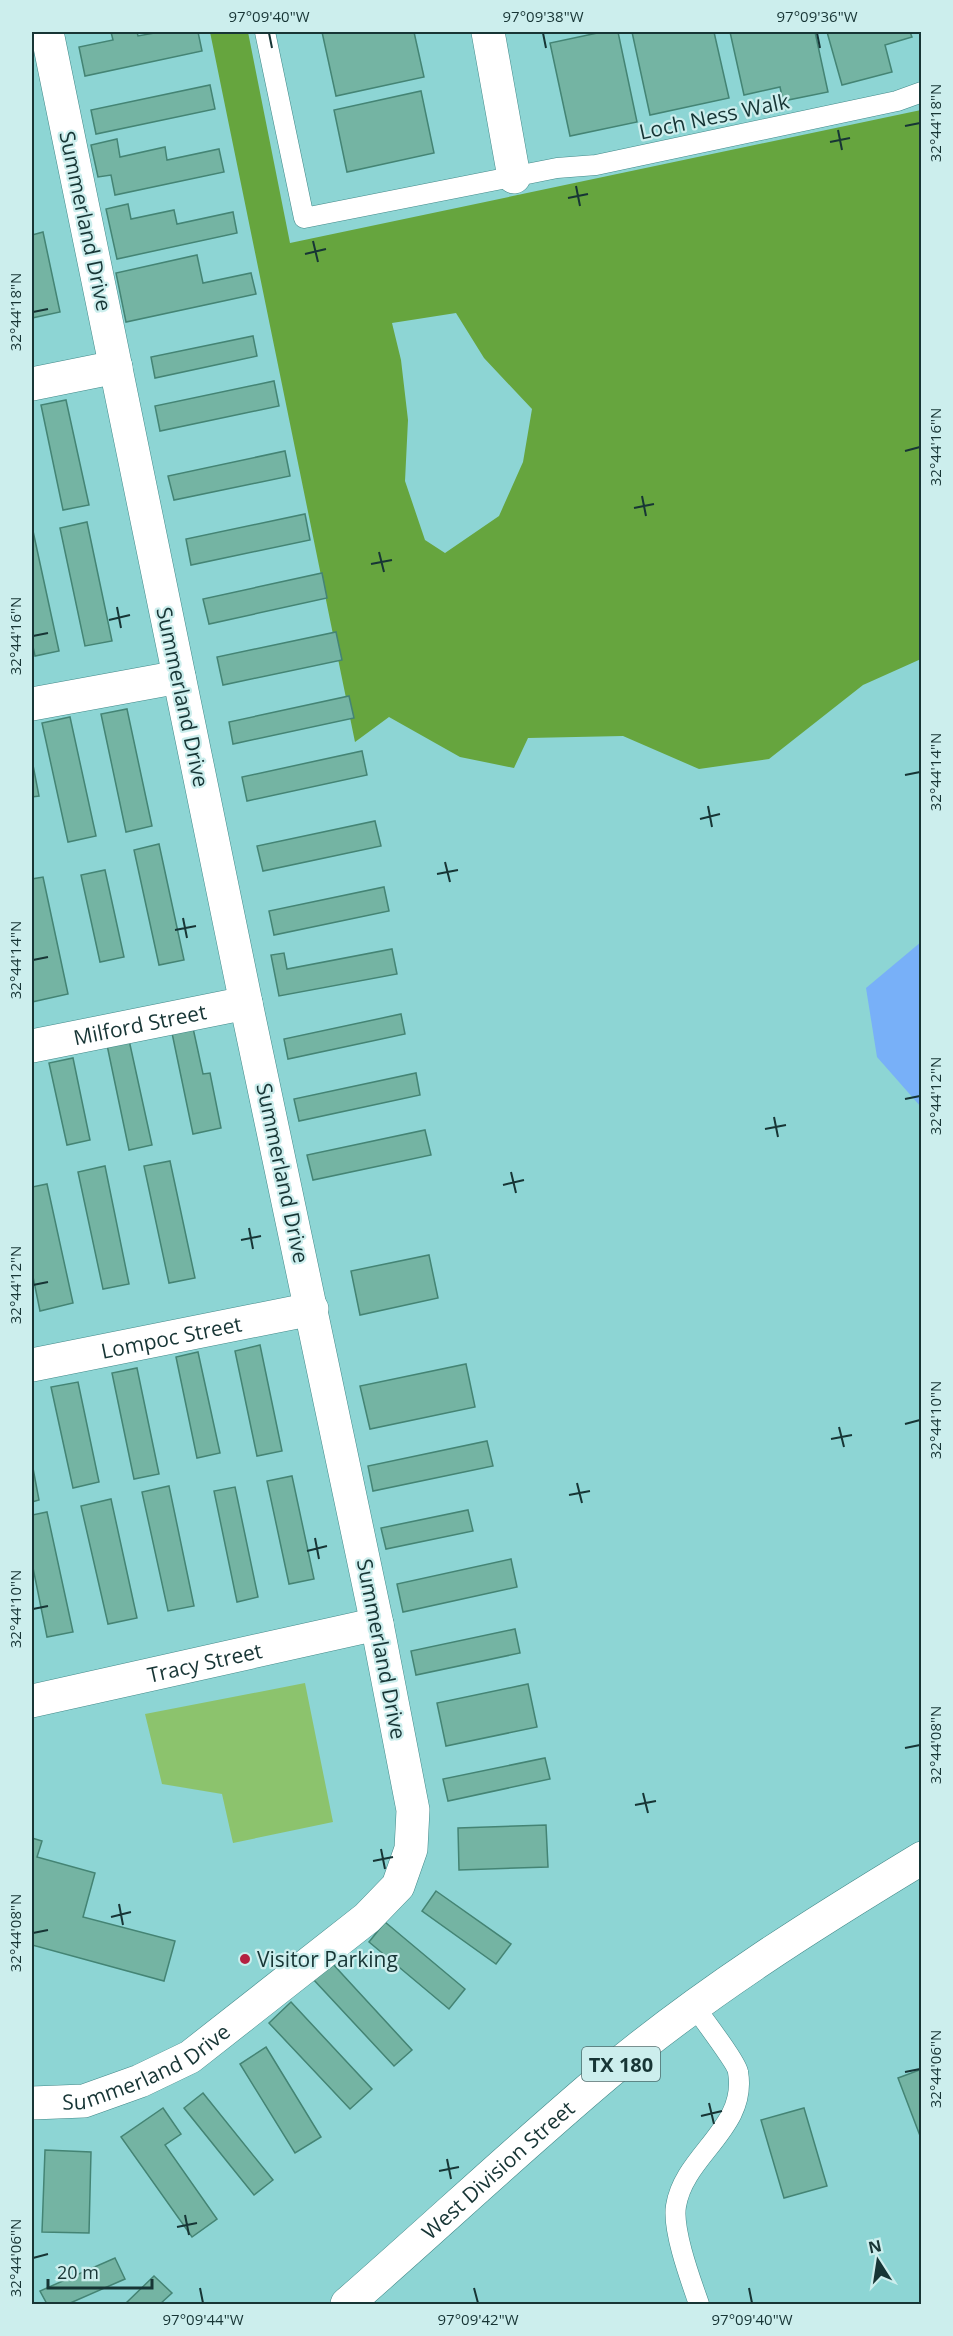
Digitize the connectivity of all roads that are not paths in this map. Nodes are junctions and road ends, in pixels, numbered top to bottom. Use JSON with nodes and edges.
{"nodes":[{"id":1,"x":265,"y":32,"type":"edge"},
{"id":2,"x":488,"y":32,"type":"edge"},
{"id":3,"x":43,"y":49,"type":"edge"},
{"id":4,"x":921,"y":92,"type":"edge"},
{"id":5,"x":514,"y":177,"type":"junction"},
{"id":6,"x":116,"y":367,"type":"junction"},
{"id":7,"x":32,"y":384,"type":"edge"},
{"id":8,"x":179,"y":677,"type":"junction"},
{"id":9,"x":32,"y":704,"type":"edge"},
{"id":10,"x":246,"y":1003,"type":"junction"},
{"id":11,"x":32,"y":1046,"type":"edge"},
{"id":12,"x":312,"y":1309,"type":"junction"},
{"id":13,"x":32,"y":1365,"type":"edge"},
{"id":14,"x":377,"y":1624,"type":"junction"},
{"id":15,"x":32,"y":1701,"type":"edge"},
{"id":16,"x":921,"y":1858,"type":"edge"},
{"id":17,"x":695,"y":2007,"type":"junction"},
{"id":18,"x":32,"y":2103,"type":"edge"},
{"id":19,"x":347,"y":2304,"type":"edge"},
{"id":20,"x":699,"y":2304,"type":"edge"}],
"edges":[{"from":1,"to":5,"type":"lane","name":"Loch Ness Walk"},
{"from":2,"to":5,"type":"street"},
{"from":3,"to":6,"type":"street","name":"Summerland Drive"},
{"from":4,"to":5,"type":"lane","name":"Loch Ness Walk"},
{"from":6,"to":7,"type":"street"},
{"from":6,"to":8,"type":"street","name":"Summerland Drive"},
{"from":8,"to":9,"type":"street"},
{"from":8,"to":10,"type":"street","name":"Summerland Drive"},
{"from":10,"to":11,"type":"street","name":"Milford Street"},
{"from":10,"to":12,"type":"street","name":"Summerland Drive"},
{"from":12,"to":13,"type":"street","name":"Lompoc Street"},
{"from":12,"to":14,"type":"street","name":"Summerland Drive"},
{"from":14,"to":15,"type":"street","name":"Tracy Street"},
{"from":14,"to":18,"type":"street","name":"Summerland Drive"},
{"from":16,"to":17,"type":"street","name":"West Division Street","number":"TX 180"},
{"from":17,"to":19,"type":"street","name":"West Division Street","number":"TX 180"},
{"from":17,"to":20,"type":"lane"}]}
